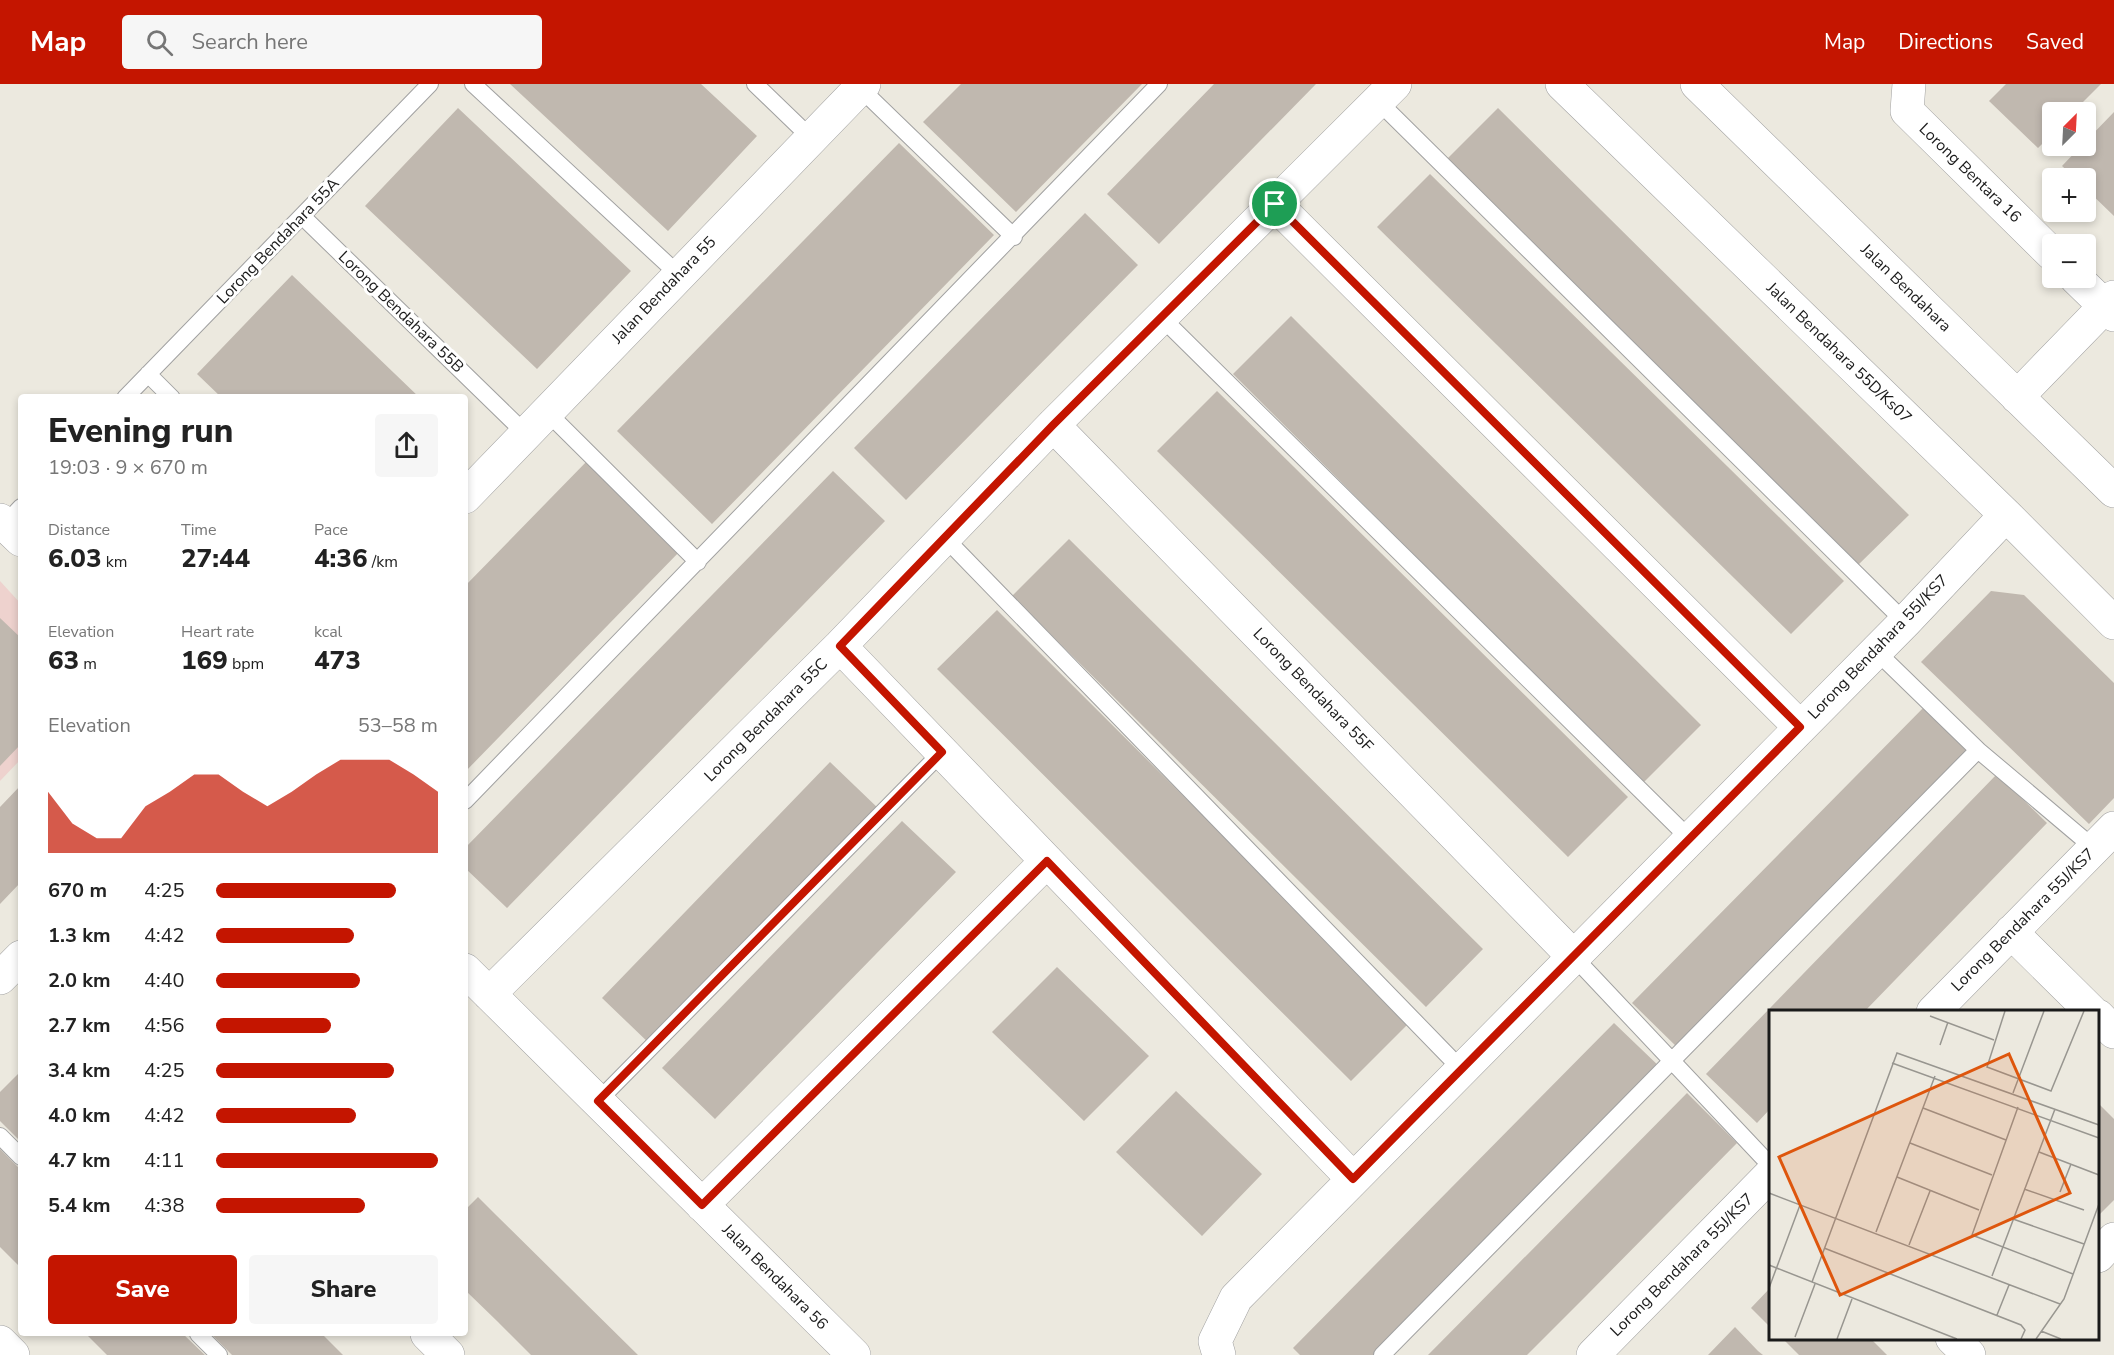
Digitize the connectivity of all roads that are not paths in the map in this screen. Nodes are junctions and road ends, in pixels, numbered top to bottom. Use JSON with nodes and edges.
{"nodes":[{"id":1,"x":430,"y":84,"type":"edge"},
{"id":2,"x":473,"y":84,"type":"edge"},
{"id":3,"x":755,"y":84,"type":"edge"},
{"id":4,"x":1159,"y":84,"type":"edge"},
{"id":5,"x":1562,"y":84,"type":"edge"},
{"id":6,"x":1697,"y":84,"type":"edge"},
{"id":7,"x":1909,"y":84,"type":"edge"},
{"id":8,"x":862,"y":86,"type":"edge"},
{"id":9,"x":1386,"y":92,"type":"edge"},
{"id":10,"x":811,"y":138,"type":"junction"},
{"id":11,"x":1275,"y":204,"type":"junction"},
{"id":12,"x":302,"y":216,"type":"junction"},
{"id":13,"x":1014,"y":237,"type":"junction"},
{"id":14,"x":2042,"y":244,"type":"edge"},
{"id":15,"x":679,"y":275,"type":"junction"},
{"id":16,"x":2088,"y":288,"type":"edge"},
{"id":17,"x":2111,"y":306,"type":"edge"},
{"id":18,"x":1161,"y":317,"type":"junction"},
{"id":19,"x":148,"y":374,"type":"junction"},
{"id":20,"x":129,"y":394,"type":"edge"},
{"id":21,"x":168,"y":394,"type":"edge"},
{"id":22,"x":2017,"y":397,"type":"junction"},
{"id":23,"x":536,"y":423,"type":"junction"},
{"id":24,"x":1053,"y":425,"type":"junction"},
{"id":25,"x":2114,"y":491,"type":"edge"},
{"id":26,"x":468,"y":494,"type":"edge"},
{"id":27,"x":2006,"y":515,"type":"junction"},
{"id":28,"x":944,"y":537,"type":"junction"},
{"id":29,"x":698,"y":562,"type":"junction"},
{"id":30,"x":1905,"y":622,"type":"junction"},
{"id":31,"x":2114,"y":623,"type":"edge"},
{"id":32,"x":840,"y":646,"type":"junction"},
{"id":33,"x":1876,"y":651,"type":"junction"},
{"id":34,"x":1800,"y":727,"type":"junction"},
{"id":35,"x":1978,"y":750,"type":"junction"},
{"id":36,"x":942,"y":752,"type":"junction"},
{"id":37,"x":468,"y":798,"type":"edge"},
{"id":38,"x":1690,"y":838,"type":"junction"},
{"id":39,"x":2104,"y":838,"type":"edge"},
{"id":40,"x":1047,"y":861,"type":"junction"},
{"id":41,"x":2011,"y":933,"type":"junction"},
{"id":42,"x":1573,"y":956,"type":"junction"},
{"id":43,"x":18,"y":960,"type":"edge"},
{"id":44,"x":468,"y":973,"type":"edge"},
{"id":45,"x":0,"y":978,"type":"edge"},
{"id":46,"x":489,"y":994,"type":"junction"},
{"id":47,"x":1934,"y":1010,"type":"edge"},
{"id":48,"x":2091,"y":1010,"type":"edge"},
{"id":49,"x":2099,"y":1018,"type":"edge"},
{"id":50,"x":2114,"y":1032,"type":"edge"},
{"id":51,"x":1672,"y":1061,"type":"junction"},
{"id":52,"x":1461,"y":1069,"type":"junction"},
{"id":53,"x":598,"y":1101,"type":"junction"},
{"id":54,"x":0,"y":1136,"type":"edge"},
{"id":55,"x":18,"y":1154,"type":"edge"},
{"id":56,"x":1769,"y":1164,"type":"edge"},
{"id":57,"x":1769,"y":1176,"type":"edge"},
{"id":58,"x":1353,"y":1179,"type":"junction"},
{"id":59,"x":702,"y":1205,"type":"junction"},
{"id":60,"x":2114,"y":1239,"type":"edge"},
{"id":61,"x":2099,"y":1254,"type":"edge"},
{"id":62,"x":200,"y":1336,"type":"edge"},
{"id":63,"x":429,"y":1336,"type":"edge"},
{"id":64,"x":1954,"y":1340,"type":"edge"},
{"id":65,"x":0,"y":1342,"type":"edge"},
{"id":66,"x":13,"y":1355,"type":"edge"},
{"id":67,"x":219,"y":1355,"type":"edge"},
{"id":68,"x":448,"y":1355,"type":"edge"},
{"id":69,"x":854,"y":1355,"type":"edge"},
{"id":70,"x":1219,"y":1355,"type":"edge"},
{"id":71,"x":1383,"y":1355,"type":"edge"},
{"id":72,"x":1593,"y":1355,"type":"edge"},
{"id":73,"x":1969,"y":1355,"type":"edge"}],
"edges":[{"from":1,"to":12,"type":"lane","name":"Lorong Bendahara 55A"},
{"from":2,"to":15,"type":"lane"},
{"from":3,"to":10,"type":"lane"},
{"from":4,"to":13,"type":"lane"},
{"from":5,"to":27,"type":"street","name":"Jalan Bendahara 55D/Ks07"},
{"from":6,"to":22,"type":"street","name":"Jalan Bendahara"},
{"from":7,"to":14,"type":"street","name":"Lorong Bentara 16"},
{"from":8,"to":10,"type":"street","name":"Jalan Bendahara 55"},
{"from":8,"to":13,"type":"lane"},
{"from":9,"to":11,"type":"street","name":"Lorong Bendahara 55C"},
{"from":9,"to":30,"type":"lane"},
{"from":10,"to":15,"type":"street","name":"Jalan Bendahara 55"},
{"from":11,"to":18,"type":"street","name":"Lorong Bendahara 55C"},
{"from":11,"to":34,"type":"street"},
{"from":12,"to":19,"type":"lane","name":"Lorong Bendahara 55A"},
{"from":12,"to":23,"type":"lane","name":"Lorong Bendahara 55B"},
{"from":13,"to":29,"type":"lane"},
{"from":15,"to":23,"type":"street","name":"Jalan Bendahara 55"},
{"from":16,"to":17,"type":"street"},
{"from":17,"to":22,"type":"street"},
{"from":18,"to":24,"type":"street","name":"Lorong Bendahara 55C"},
{"from":18,"to":38,"type":"lane"},
{"from":19,"to":20,"type":"lane","name":"Lorong Bendahara 55A"},
{"from":19,"to":21,"type":"lane"},
{"from":22,"to":25,"type":"street","name":"Jalan Bendahara"},
{"from":23,"to":26,"type":"street","name":"Jalan Bendahara 55"},
{"from":23,"to":29,"type":"lane","name":"Lorong Bendahara 55B"},
{"from":24,"to":28,"type":"street","name":"Lorong Bendahara 55C"},
{"from":24,"to":42,"type":"street","name":"Lorong Bendahara 55F"},
{"from":27,"to":30,"type":"street","name":"Lorong Bendahara 55I/KS7"},
{"from":27,"to":31,"type":"street","name":"Jalan Bendahara 55D/Ks07"},
{"from":28,"to":32,"type":"street","name":"Lorong Bendahara 55C"},
{"from":28,"to":52,"type":"lane"},
{"from":29,"to":37,"type":"lane"},
{"from":30,"to":33,"type":"street","name":"Lorong Bendahara 55I/KS7"},
{"from":32,"to":36,"type":"street"},
{"from":32,"to":46,"type":"street","name":"Lorong Bendahara 55C"},
{"from":33,"to":34,"type":"street","name":"Lorong Bendahara 55I/KS7"},
{"from":33,"to":35,"type":"lane"},
{"from":34,"to":38,"type":"street","name":"Lorong Bendahara 55I/KS7"},
{"from":35,"to":39,"type":"lane"},
{"from":35,"to":51,"type":"lane"},
{"from":36,"to":40,"type":"street"},
{"from":36,"to":53,"type":"lane"},
{"from":38,"to":42,"type":"street","name":"Lorong Bendahara 55I/KS7"},
{"from":39,"to":41,"type":"street","name":"Lorong Bendahara 55J/KS7"},
{"from":40,"to":58,"type":"street"},
{"from":40,"to":59,"type":"street"},
{"from":41,"to":47,"type":"street","name":"Lorong Bendahara 55J/KS7"},
{"from":41,"to":48,"type":"street"},
{"from":42,"to":51,"type":"lane"},
{"from":42,"to":52,"type":"street","name":"Lorong Bendahara 55I/KS7"},
{"from":43,"to":45,"type":"street"},
{"from":44,"to":46,"type":"street","name":"Jalan Bendahara 56"},
{"from":46,"to":53,"type":"street","name":"Jalan Bendahara 56"},
{"from":49,"to":50,"type":"street"},
{"from":51,"to":56,"type":"lane"},
{"from":51,"to":71,"type":"lane"},
{"from":52,"to":58,"type":"street","name":"Lorong Bendahara 55I/KS7"},
{"from":53,"to":59,"type":"street","name":"Jalan Bendahara 56"},
{"from":54,"to":55,"type":"lane"},
{"from":57,"to":72,"type":"street","name":"Lorong Bendahara 55J/KS7"},
{"from":58,"to":70,"type":"street","name":"Lorong Bendahara 55I/KS7"},
{"from":59,"to":69,"type":"street","name":"Jalan Bendahara 56"},
{"from":60,"to":61,"type":"street"},
{"from":62,"to":67,"type":"lane"},
{"from":63,"to":68,"type":"street"},
{"from":64,"to":73,"type":"street"},
{"from":65,"to":66,"type":"street"}]}
